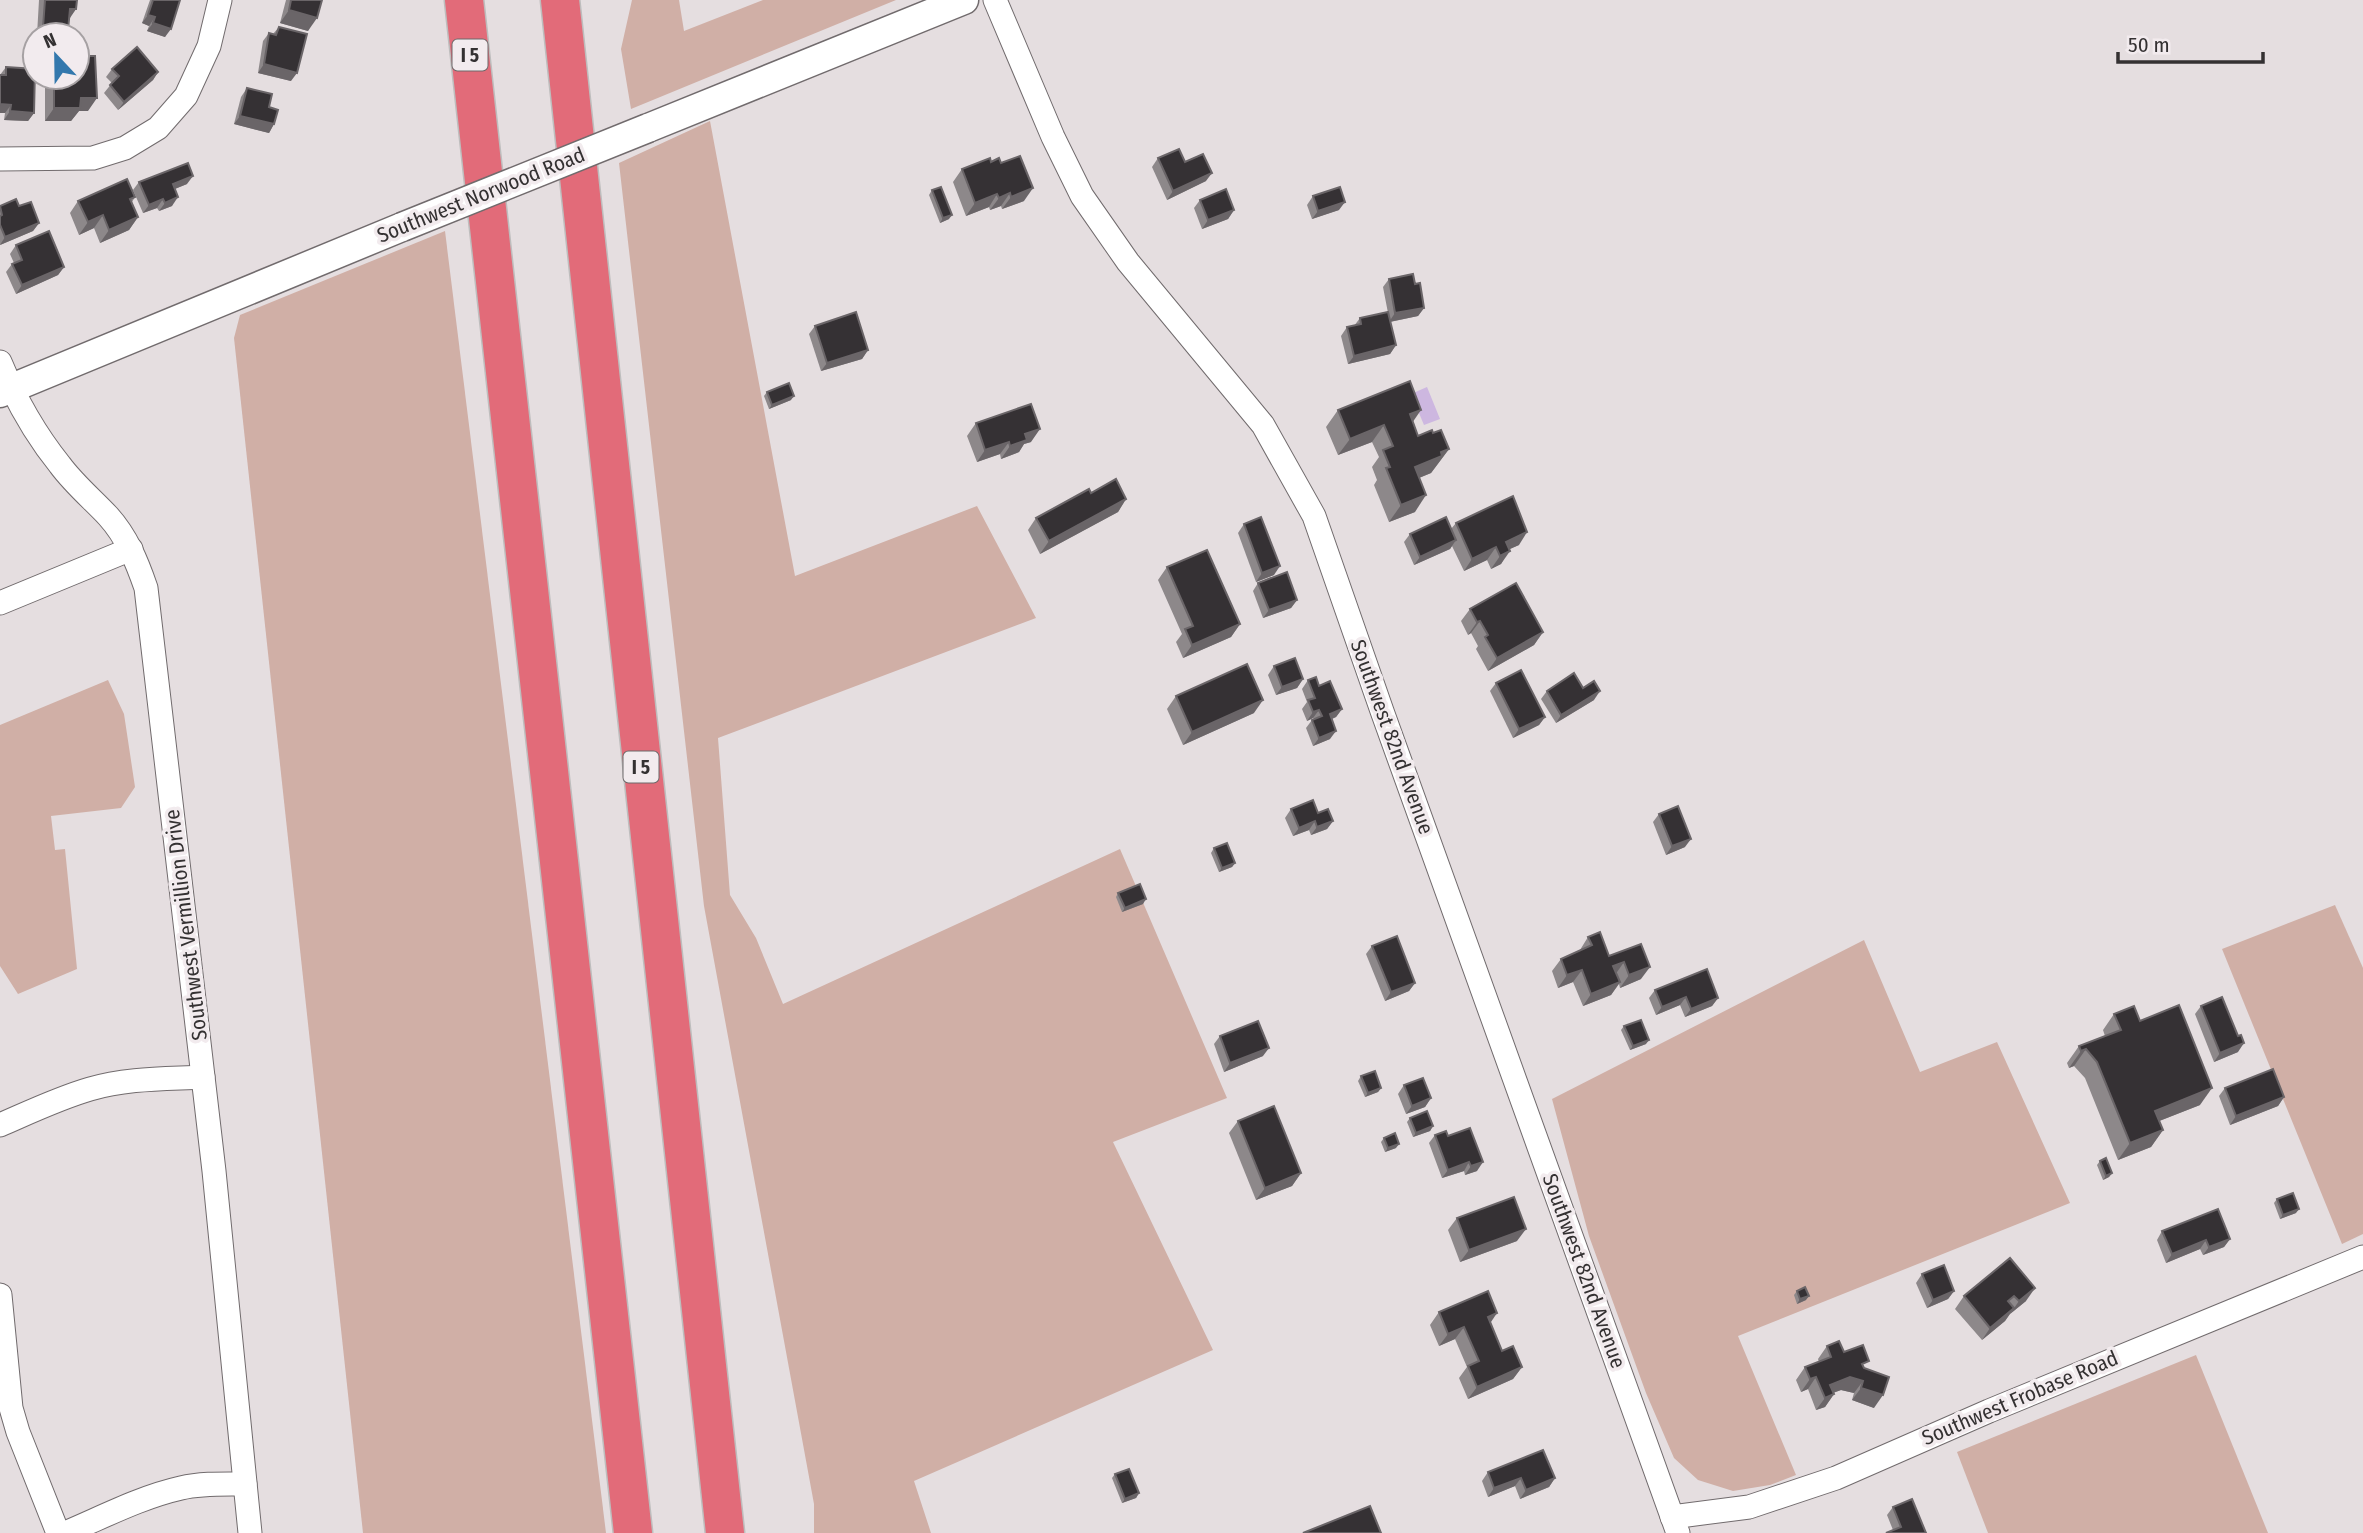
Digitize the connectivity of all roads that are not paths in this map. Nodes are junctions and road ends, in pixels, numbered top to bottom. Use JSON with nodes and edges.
{"nodes":[{"id":1,"x":220,"y":0,"type":"edge"},
{"id":2,"x":464,"y":0,"type":"edge"},
{"id":3,"x":560,"y":0,"type":"edge"},
{"id":4,"x":964,"y":0,"type":"edge"},
{"id":5,"x":995,"y":0,"type":"edge"},
{"id":6,"x":0,"y":159,"type":"edge"},
{"id":7,"x":0,"y":362,"type":"edge"},
{"id":8,"x":6,"y":391,"type":"edge"},
{"id":9,"x":131,"y":549,"type":"junction"},
{"id":10,"x":0,"y":603,"type":"edge"},
{"id":11,"x":203,"y":1077,"type":"junction"},
{"id":12,"x":0,"y":1125,"type":"edge"},
{"id":13,"x":2363,"y":1257,"type":"edge"},
{"id":14,"x":0,"y":1295,"type":"edge"},
{"id":15,"x":246,"y":1484,"type":"junction"},
{"id":16,"x":1675,"y":1525,"type":"edge"},
{"id":17,"x":58,"y":1533,"type":"edge"},
{"id":18,"x":65,"y":1533,"type":"edge"},
{"id":19,"x":250,"y":1533,"type":"edge"},
{"id":20,"x":632,"y":1533,"type":"edge"},
{"id":21,"x":725,"y":1533,"type":"edge"}],
"edges":[{"from":1,"to":6,"type":"street"},
{"from":2,"to":20,"type":"highway","number":"I 5"},
{"from":3,"to":21,"type":"highway","number":"I 5"},
{"from":4,"to":8,"type":"street","name":"Southwest Norwood Road","bridge":true},
{"from":5,"to":16,"type":"street","name":"Southwest 82nd Avenue"},
{"from":7,"to":8,"type":"street","name":"Southwest Vermillion Drive"},
{"from":8,"to":9,"type":"street","name":"Southwest Vermillion Drive"},
{"from":9,"to":10,"type":"street"},
{"from":9,"to":11,"type":"street","name":"Southwest Vermillion Drive"},
{"from":11,"to":12,"type":"street"},
{"from":11,"to":15,"type":"street","name":"Southwest Vermillion Drive"},
{"from":13,"to":16,"type":"street","name":"Southwest Frobase Road"},
{"from":14,"to":17,"type":"street"},
{"from":15,"to":18,"type":"street"},
{"from":15,"to":19,"type":"street","name":"Southwest Vermillion Drive"}]}
